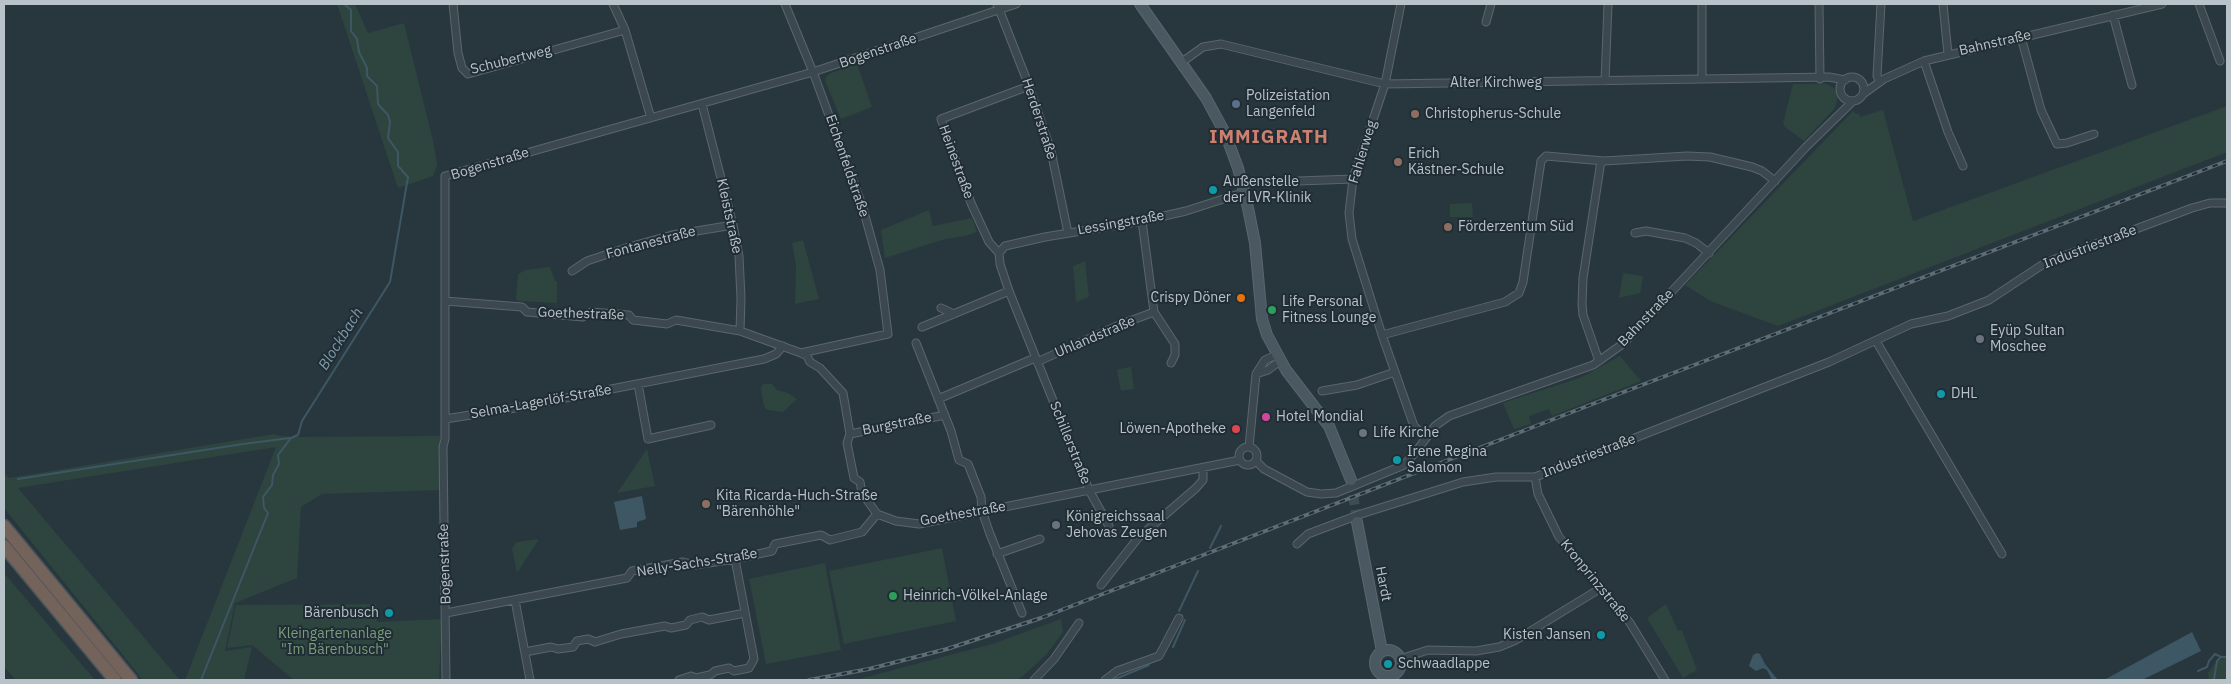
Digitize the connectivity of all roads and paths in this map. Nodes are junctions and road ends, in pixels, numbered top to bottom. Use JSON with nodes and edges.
{"nodes":[{"id":1,"x":453,"y":4,"type":"edge"},
{"id":2,"x":785,"y":4,"type":"edge"},
{"id":3,"x":1016,"y":4,"type":"edge"},
{"id":4,"x":1140,"y":4,"type":"edge"},
{"id":5,"x":1401,"y":4,"type":"edge"},
{"id":6,"x":1491,"y":4,"type":"edge"},
{"id":7,"x":1608,"y":4,"type":"edge"},
{"id":8,"x":1702,"y":4,"type":"edge"},
{"id":9,"x":1820,"y":4,"type":"edge"},
{"id":10,"x":1881,"y":4,"type":"edge"},
{"id":11,"x":1943,"y":4,"type":"edge"},
{"id":12,"x":2162,"y":4,"type":"edge"},
{"id":13,"x":2199,"y":4,"type":"edge"},
{"id":14,"x":616,"y":5,"type":"edge"},
{"id":15,"x":999,"y":7,"type":"edge"},
{"id":16,"x":2113,"y":14,"type":"junction"},
{"id":17,"x":1486,"y":22,"type":"dead end"},
{"id":18,"x":625,"y":30,"type":"junction"},
{"id":19,"x":2021,"y":37,"type":"junction"},
{"id":20,"x":1948,"y":54,"type":"junction"},
{"id":21,"x":1924,"y":61,"type":"junction"},
{"id":22,"x":1182,"y":62,"type":"junction"},
{"id":23,"x":2220,"y":62,"type":"dead end"},
{"id":24,"x":813,"y":72,"type":"junction"},
{"id":25,"x":1702,"y":79,"type":"junction"},
{"id":26,"x":1820,"y":79,"type":"junction"},
{"id":27,"x":1845,"y":80,"type":"junction"},
{"id":28,"x":1605,"y":81,"type":"junction"},
{"id":29,"x":1880,"y":82,"type":"junction"},
{"id":30,"x":1862,"y":83,"type":"junction"},
{"id":31,"x":1385,"y":84,"type":"junction"},
{"id":32,"x":2132,"y":85,"type":"dead end"},
{"id":33,"x":1029,"y":86,"type":"junction"},
{"id":34,"x":1842,"y":93,"type":"junction"},
{"id":35,"x":1863,"y":94,"type":"junction"},
{"id":36,"x":1853,"y":101,"type":"junction"},
{"id":37,"x":702,"y":104,"type":"junction"},
{"id":38,"x":651,"y":118,"type":"junction"},
{"id":39,"x":1832,"y":120,"type":"junction"},
{"id":40,"x":2094,"y":134,"type":"dead end"},
{"id":41,"x":1601,"y":161,"type":"junction"},
{"id":42,"x":1963,"y":166,"type":"dead end"},
{"id":43,"x":1353,"y":179,"type":"junction"},
{"id":44,"x":1775,"y":181,"type":"junction"},
{"id":45,"x":1244,"y":188,"type":"junction"},
{"id":46,"x":2227,"y":203,"type":"edge"},
{"id":47,"x":1142,"y":221,"type":"junction"},
{"id":48,"x":733,"y":225,"type":"junction"},
{"id":49,"x":1068,"y":232,"type":"junction"},
{"id":50,"x":1635,"y":233,"type":"dead end"},
{"id":51,"x":999,"y":253,"type":"junction"},
{"id":52,"x":1709,"y":253,"type":"junction"},
{"id":53,"x":572,"y":271,"type":"dead end"},
{"id":54,"x":1009,"y":291,"type":"junction"},
{"id":55,"x":446,"y":301,"type":"junction"},
{"id":56,"x":941,"y":308,"type":"dead end"},
{"id":57,"x":1154,"y":312,"type":"junction"},
{"id":58,"x":954,"y":314,"type":"junction"},
{"id":59,"x":922,"y":327,"type":"dead end"},
{"id":60,"x":740,"y":331,"type":"junction"},
{"id":61,"x":1382,"y":335,"type":"junction"},
{"id":62,"x":1876,"y":341,"type":"junction"},
{"id":63,"x":916,"y":343,"type":"dead end"},
{"id":64,"x":783,"y":346,"type":"junction"},
{"id":65,"x":801,"y":353,"type":"junction"},
{"id":66,"x":1278,"y":358,"type":"junction"},
{"id":67,"x":1036,"y":360,"type":"junction"},
{"id":68,"x":1599,"y":361,"type":"junction"},
{"id":69,"x":1171,"y":363,"type":"dead end"},
{"id":70,"x":1395,"y":372,"type":"junction"},
{"id":71,"x":638,"y":384,"type":"junction"},
{"id":72,"x":1322,"y":391,"type":"dead end"},
{"id":73,"x":938,"y":399,"type":"junction"},
{"id":74,"x":945,"y":415,"type":"junction"},
{"id":75,"x":445,"y":419,"type":"junction"},
{"id":76,"x":711,"y":425,"type":"dead end"},
{"id":77,"x":850,"y":434,"type":"junction"},
{"id":78,"x":1426,"y":437,"type":"junction"},
{"id":79,"x":1248,"y":447,"type":"junction"},
{"id":80,"x":1240,"y":460,"type":"junction"},
{"id":81,"x":1256,"y":461,"type":"junction"},
{"id":82,"x":1203,"y":468,"type":"junction"},
{"id":83,"x":1535,"y":477,"type":"junction"},
{"id":84,"x":1351,"y":480,"type":"tunnel mouth"},
{"id":85,"x":1090,"y":490,"type":"junction"},
{"id":86,"x":982,"y":511,"type":"junction"},
{"id":87,"x":877,"y":514,"type":"junction"},
{"id":88,"x":1357,"y":522,"type":"tunnel mouth"},
{"id":89,"x":4,"y":526,"type":"edge"},
{"id":90,"x":1109,"y":526,"type":"dead end"},
{"id":91,"x":1040,"y":538,"type":"dead end"},
{"id":92,"x":1297,"y":544,"type":"dead end"},
{"id":93,"x":4,"y":546,"type":"edge"},
{"id":94,"x":997,"y":554,"type":"junction"},
{"id":95,"x":2002,"y":554,"type":"dead end"},
{"id":96,"x":735,"y":559,"type":"junction"},
{"id":97,"x":1101,"y":585,"type":"dead end"},
{"id":98,"x":1601,"y":588,"type":"junction"},
{"id":99,"x":515,"y":600,"type":"junction"},
{"id":100,"x":446,"y":613,"type":"junction"},
{"id":101,"x":745,"y":613,"type":"junction"},
{"id":102,"x":1022,"y":613,"type":"dead end"},
{"id":103,"x":1179,"y":618,"type":"dead end"},
{"id":104,"x":1079,"y":623,"type":"dead end"},
{"id":105,"x":1382,"y":651,"type":"junction"},
{"id":106,"x":525,"y":652,"type":"junction"},
{"id":107,"x":1400,"y":659,"type":"junction"},
{"id":108,"x":1117,"y":671,"type":"junction"},
{"id":109,"x":1388,"y":678,"type":"edge"},
{"id":110,"x":115,"y":680,"type":"edge"},
{"id":111,"x":131,"y":680,"type":"edge"},
{"id":112,"x":446,"y":680,"type":"edge"},
{"id":113,"x":530,"y":680,"type":"edge"},
{"id":114,"x":679,"y":680,"type":"edge"},
{"id":115,"x":1036,"y":680,"type":"edge"},
{"id":116,"x":1105,"y":680,"type":"edge"},
{"id":117,"x":1119,"y":680,"type":"edge"},
{"id":118,"x":1665,"y":680,"type":"edge"}],
"edges":[{"from":1,"to":18,"type":"street","name":"Schubertweg"},
{"from":2,"to":24,"type":"street","name":"Eichenfeldstraße"},
{"from":3,"to":15,"type":"street","name":"Bogenstraße"},
{"from":4,"to":22,"type":"main road"},
{"from":5,"to":31,"type":"street","name":"Fahlerweg"},
{"from":6,"to":17,"type":"street"},
{"from":7,"to":28,"type":"street"},
{"from":8,"to":25,"type":"street"},
{"from":9,"to":26,"type":"street"},
{"from":10,"to":29,"type":"street"},
{"from":11,"to":20,"type":"street"},
{"from":12,"to":16,"type":"street","name":"Bahnstraße"},
{"from":13,"to":23,"type":"street"},
{"from":14,"to":18,"type":"street"},
{"from":15,"to":24,"type":"street","name":"Bogenstraße"},
{"from":15,"to":33,"type":"street","name":"Herderstraße"},
{"from":16,"to":19,"type":"street","name":"Bahnstraße"},
{"from":16,"to":32,"type":"street"},
{"from":18,"to":38,"type":"street"},
{"from":19,"to":20,"type":"street","name":"Bahnstraße"},
{"from":19,"to":40,"type":"street"},
{"from":20,"to":21,"type":"street","name":"Bahnstraße"},
{"from":21,"to":29,"type":"street","name":"Bahnstraße"},
{"from":21,"to":42,"type":"street"},
{"from":22,"to":31,"type":"street","name":"Alter Kirchweg"},
{"from":22,"to":45,"type":"main road"},
{"from":24,"to":37,"type":"street","name":"Bogenstraße"},
{"from":24,"to":65,"type":"street","name":"Eichenfeldstraße"},
{"from":25,"to":26,"type":"street","name":"Alter Kirchweg"},
{"from":25,"to":28,"type":"street","name":"Alter Kirchweg"},
{"from":26,"to":27,"type":"street","name":"Alter Kirchweg"},
{"from":26,"to":34,"type":"street","name":"Alter Kirchweg"},
{"from":27,"to":30,"type":"street"},
{"from":27,"to":34,"type":"street"},
{"from":28,"to":31,"type":"street","name":"Alter Kirchweg"},
{"from":29,"to":30,"type":"street","name":"Bahnstraße"},
{"from":29,"to":35,"type":"street","name":"Bahnstraße"},
{"from":30,"to":35,"type":"street"},
{"from":31,"to":43,"type":"street","name":"Fahlerweg"},
{"from":33,"to":49,"type":"street","name":"Herderstraße"},
{"from":33,"to":51,"type":"street","name":"Heinestraße"},
{"from":34,"to":36,"type":"street"},
{"from":34,"to":39,"type":"street","name":"Bahnstraße"},
{"from":35,"to":36,"type":"street"},
{"from":36,"to":39,"type":"street","name":"Bahnstraße"},
{"from":37,"to":38,"type":"street","name":"Bogenstraße"},
{"from":37,"to":48,"type":"street","name":"Kleiststraße"},
{"from":38,"to":55,"type":"street","name":"Bogenstraße"},
{"from":39,"to":44,"type":"street","name":"Bahnstraße"},
{"from":41,"to":44,"type":"street"},
{"from":41,"to":61,"type":"street"},
{"from":41,"to":68,"type":"street"},
{"from":43,"to":45,"type":"street","name":"Lessingstraße"},
{"from":43,"to":61,"type":"street","name":"Fahlerweg"},
{"from":44,"to":52,"type":"street","name":"Bahnstraße"},
{"from":45,"to":47,"type":"street","name":"Lessingstraße"},
{"from":45,"to":66,"type":"main road"},
{"from":46,"to":62,"type":"street","name":"Industriestraße"},
{"from":47,"to":49,"type":"street","name":"Lessingstraße"},
{"from":47,"to":57,"type":"street"},
{"from":48,"to":53,"type":"street","name":"Fontanestraße"},
{"from":48,"to":60,"type":"street","name":"Kleiststraße"},
{"from":49,"to":51,"type":"street","name":"Lessingstraße"},
{"from":50,"to":52,"type":"street"},
{"from":51,"to":54,"type":"street","name":"Heinestraße"},
{"from":52,"to":68,"type":"street","name":"Bahnstraße"},
{"from":54,"to":58,"type":"street"},
{"from":54,"to":67,"type":"street","name":"Schillerstraße"},
{"from":55,"to":60,"type":"street","name":"Goethestraße"},
{"from":55,"to":75,"type":"street","name":"Bogenstraße"},
{"from":56,"to":58,"type":"street"},
{"from":57,"to":67,"type":"street","name":"Uhlandstraße"},
{"from":57,"to":69,"type":"street"},
{"from":58,"to":59,"type":"street"},
{"from":60,"to":64,"type":"street","name":"Goethestraße"},
{"from":61,"to":70,"type":"street","name":"Fahlerweg"},
{"from":62,"to":83,"type":"street","name":"Industriestraße"},
{"from":62,"to":95,"type":"street"},
{"from":63,"to":73,"type":"street","name":"Burgstraße"},
{"from":64,"to":65,"type":"street","name":"Goethestraße"},
{"from":64,"to":71,"type":"street","name":"Selma-Lagerlöf-Straße"},
{"from":65,"to":77,"type":"street","name":"Goethestraße"},
{"from":66,"to":79,"type":"street"},
{"from":66,"to":84,"type":"main road"},
{"from":67,"to":73,"type":"street"},
{"from":67,"to":85,"type":"street","name":"Schillerstraße"},
{"from":68,"to":78,"type":"street","name":"Bahnstraße"},
{"from":70,"to":72,"type":"street"},
{"from":70,"to":78,"type":"street","name":"Fahlerweg"},
{"from":71,"to":75,"type":"street","name":"Selma-Lagerlöf-Straße"},
{"from":71,"to":76,"type":"street"},
{"from":73,"to":74,"type":"street","name":"Burgstraße"},
{"from":74,"to":77,"type":"street","name":"Burgstraße"},
{"from":74,"to":86,"type":"street","name":"Burgstraße"},
{"from":75,"to":100,"type":"street","name":"Bogenstraße"},
{"from":77,"to":87,"type":"street","name":"Goethestraße"},
{"from":78,"to":81,"type":"street","name":"Bahnstraße"},
{"from":79,"to":80,"type":"street"},
{"from":79,"to":81,"type":"street"},
{"from":80,"to":81,"type":"street"},
{"from":80,"to":82,"type":"street","name":"Goethestraße"},
{"from":82,"to":85,"type":"street","name":"Goethestraße"},
{"from":82,"to":97,"type":"street"},
{"from":83,"to":92,"type":"street","name":"Industriestraße"},
{"from":83,"to":98,"type":"street","name":"Kronprinzstraße"},
{"from":85,"to":86,"type":"street","name":"Goethestraße"},
{"from":85,"to":90,"type":"street","name":"Schillerstraße"},
{"from":86,"to":87,"type":"street","name":"Goethestraße"},
{"from":86,"to":94,"type":"street","name":"Burgstraße"},
{"from":87,"to":96,"type":"street","name":"Nelly-Sachs-Straße"},
{"from":88,"to":105,"type":"main road","name":"Hardt"},
{"from":89,"to":111,"type":"highway"},
{"from":91,"to":94,"type":"street"},
{"from":93,"to":110,"type":"highway"},
{"from":94,"to":102,"type":"street","name":"Burgstraße"},
{"from":96,"to":99,"type":"street","name":"Nelly-Sachs-Straße"},
{"from":96,"to":101,"type":"street"},
{"from":98,"to":107,"type":"street"},
{"from":98,"to":118,"type":"street","name":"Kronprinzstraße"},
{"from":99,"to":100,"type":"street","name":"Nelly-Sachs-Straße"},
{"from":99,"to":106,"type":"street"},
{"from":100,"to":112,"type":"street","name":"Bogenstraße"},
{"from":101,"to":106,"type":"street"},
{"from":101,"to":114,"type":"street"},
{"from":103,"to":108,"type":"street"},
{"from":104,"to":115,"type":"street"},
{"from":105,"to":107,"type":"main road"},
{"from":105,"to":109,"type":"main road"},
{"from":106,"to":113,"type":"street"},
{"from":107,"to":109,"type":"main road"},
{"from":108,"to":116,"type":"street"},
{"from":108,"to":117,"type":"street"}]}
